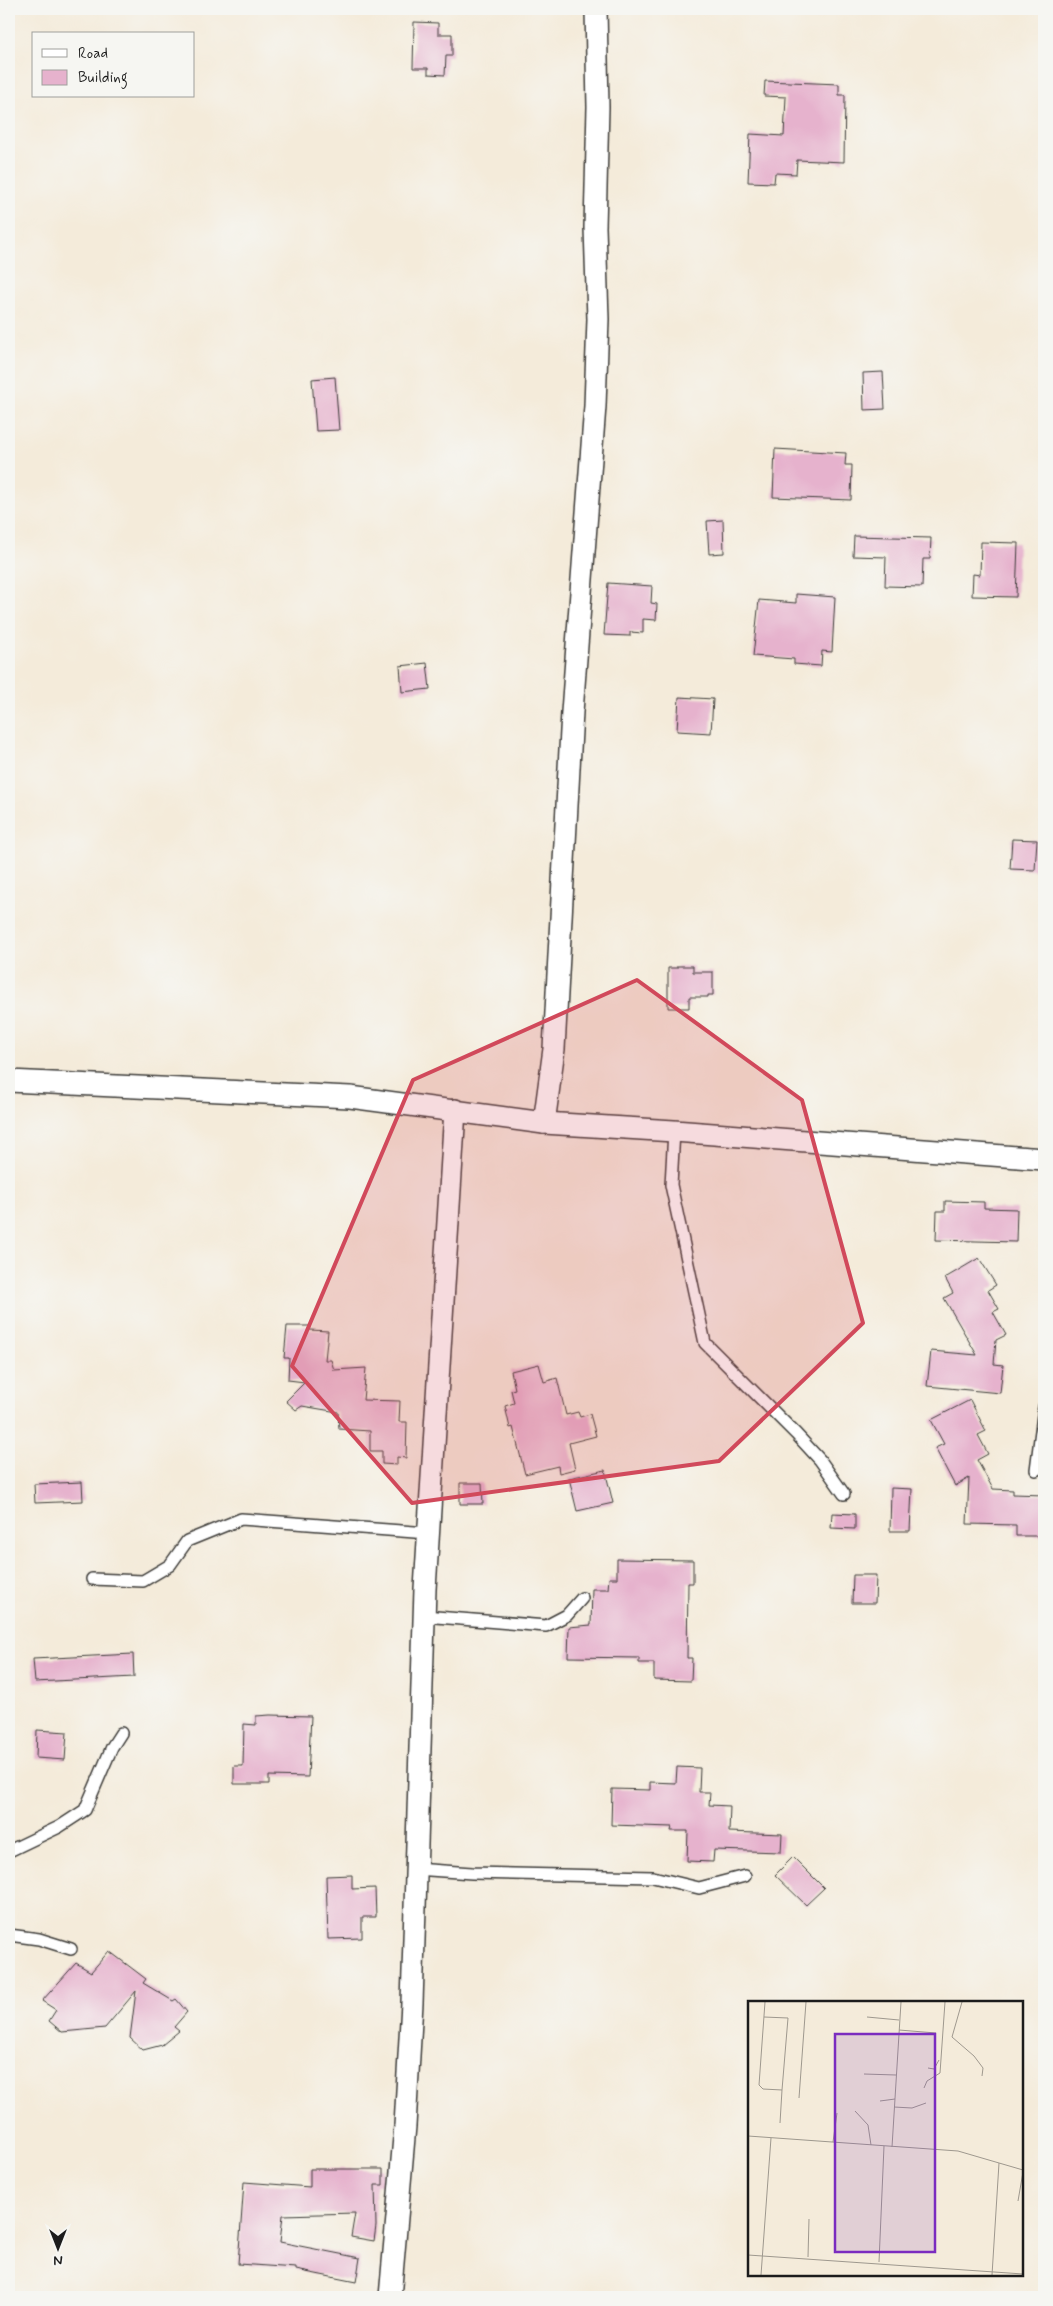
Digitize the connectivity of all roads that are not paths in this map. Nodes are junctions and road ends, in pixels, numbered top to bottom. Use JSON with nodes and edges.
{"nodes":[{"id":1,"x":596,"y":9,"type":"edge"},
{"id":2,"x":9,"y":1081,"type":"edge"},
{"id":3,"x":455,"y":1110,"type":"junction"},
{"id":4,"x":544,"y":1123,"type":"junction"},
{"id":5,"x":674,"y":1130,"type":"junction"},
{"id":6,"x":1044,"y":1159,"type":"edge"},
{"id":7,"x":1044,"y":1407,"type":"edge"},
{"id":8,"x":1036,"y":1470,"type":"dead end"},
{"id":9,"x":844,"y":1494,"type":"dead end"},
{"id":10,"x":428,"y":1533,"type":"junction"},
{"id":11,"x":92,"y":1579,"type":"dead end"},
{"id":12,"x":582,"y":1598,"type":"dead end"},
{"id":13,"x":424,"y":1616,"type":"junction"},
{"id":14,"x":121,"y":1733,"type":"dead end"},
{"id":15,"x":9,"y":1851,"type":"edge"},
{"id":16,"x":415,"y":1868,"type":"junction"},
{"id":17,"x":745,"y":1876,"type":"dead end"},
{"id":18,"x":9,"y":1935,"type":"edge"},
{"id":19,"x":71,"y":1949,"type":"dead end"},
{"id":20,"x":390,"y":2297,"type":"edge"}],
"edges":[{"from":1,"to":4,"type":"street"},
{"from":2,"to":3,"type":"street"},
{"from":3,"to":4,"type":"street"},
{"from":3,"to":10,"type":"street"},
{"from":4,"to":5,"type":"street"},
{"from":5,"to":6,"type":"street"},
{"from":5,"to":9,"type":"lane"},
{"from":7,"to":8,"type":"lane"},
{"from":10,"to":11,"type":"lane"},
{"from":10,"to":13,"type":"street"},
{"from":12,"to":13,"type":"lane"},
{"from":13,"to":16,"type":"street"},
{"from":14,"to":15,"type":"lane"},
{"from":16,"to":17,"type":"lane"},
{"from":16,"to":20,"type":"street"},
{"from":18,"to":19,"type":"lane"}]}
